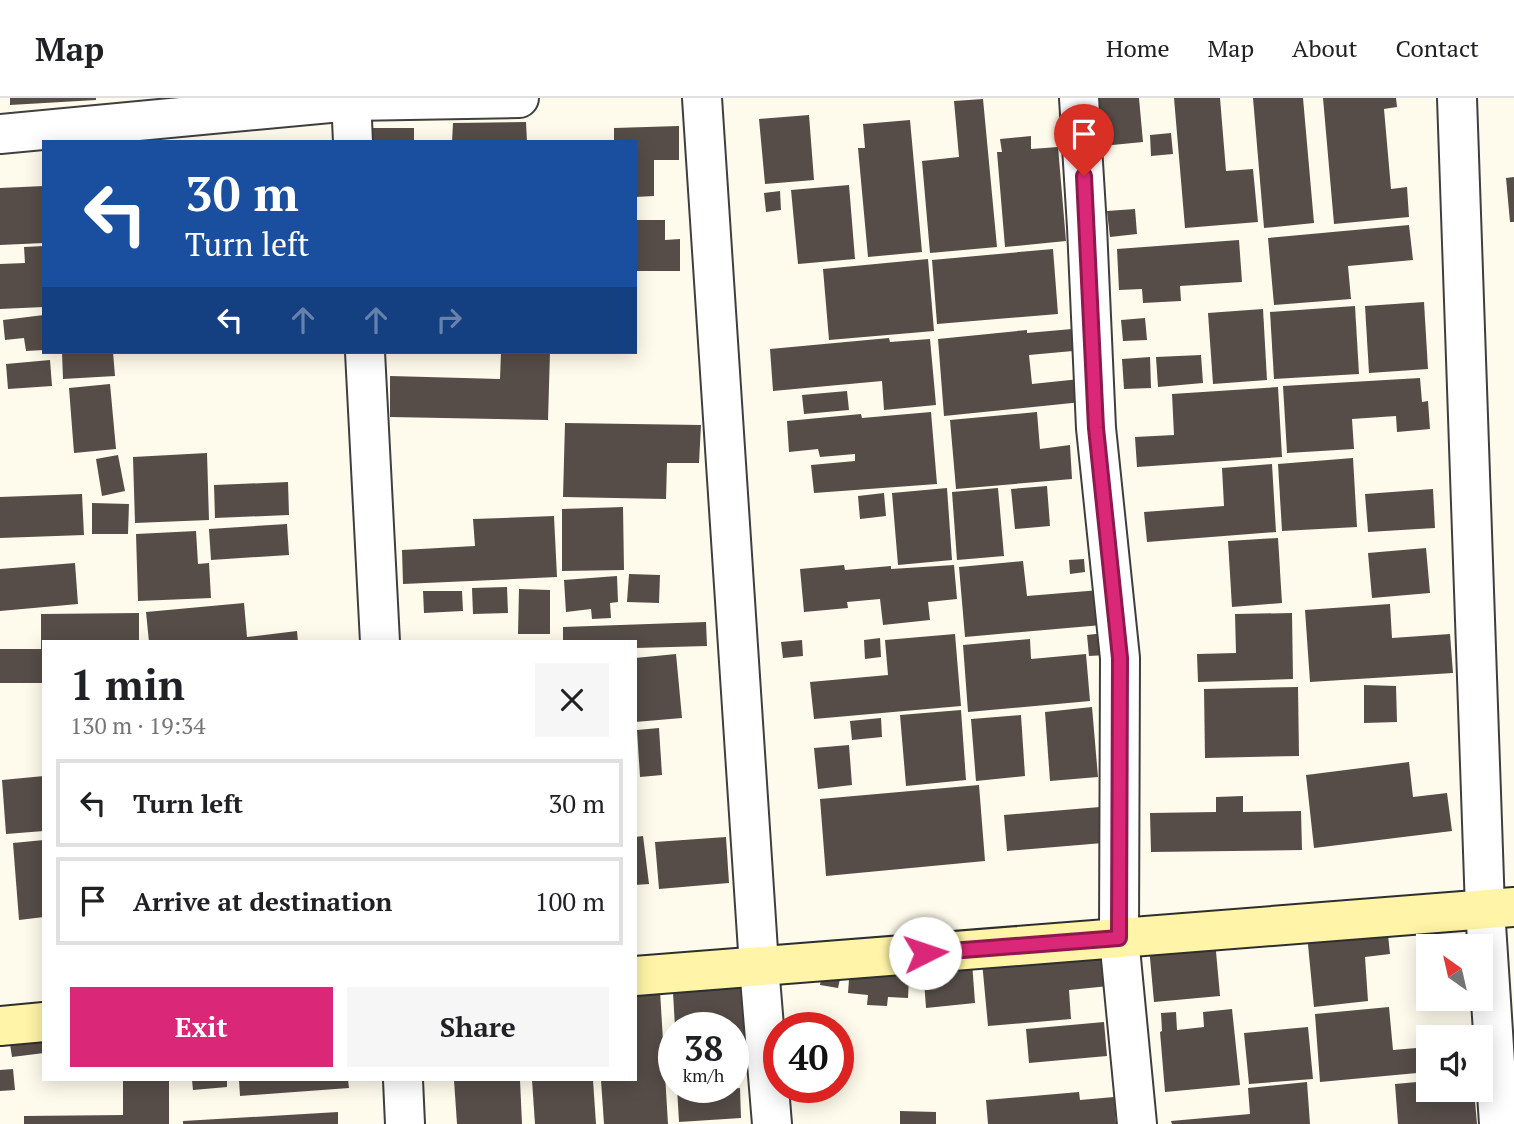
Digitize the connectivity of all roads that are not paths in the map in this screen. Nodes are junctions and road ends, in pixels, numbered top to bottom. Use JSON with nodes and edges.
{"nodes":[{"id":1,"x":519,"y":98,"type":"edge"},
{"id":2,"x":702,"y":98,"type":"edge"},
{"id":3,"x":1079,"y":98,"type":"edge"},
{"id":4,"x":1457,"y":98,"type":"edge"},
{"id":5,"x":351,"y":100,"type":"edge"},
{"id":6,"x":0,"y":134,"type":"edge"},
{"id":7,"x":353,"y":140,"type":"edge"},
{"id":8,"x":365,"y":354,"type":"edge"},
{"id":9,"x":380,"y":640,"type":"edge"},
{"id":10,"x":1499,"y":908,"type":"edge"},
{"id":11,"x":1119,"y":938,"type":"junction"},
{"id":12,"x":759,"y":966,"type":"junction"},
{"id":13,"x":637,"y":976,"type":"edge"},
{"id":14,"x":42,"y":1022,"type":"edge"},
{"id":15,"x":0,"y":1026,"type":"edge"},
{"id":16,"x":403,"y":1081,"type":"edge"},
{"id":17,"x":405,"y":1124,"type":"edge"},
{"id":18,"x":772,"y":1124,"type":"edge"},
{"id":19,"x":1137,"y":1124,"type":"edge"},
{"id":20,"x":1499,"y":1124,"type":"edge"}],
"edges":[{"from":1,"to":5,"type":"street"},
{"from":2,"to":12,"type":"street"},
{"from":3,"to":11,"type":"street"},
{"from":4,"to":10,"type":"street"},
{"from":5,"to":6,"type":"street"},
{"from":5,"to":7,"type":"street"},
{"from":8,"to":9,"type":"street"},
{"from":10,"to":11,"type":"street"},
{"from":10,"to":20,"type":"street"},
{"from":11,"to":12,"type":"street"},
{"from":11,"to":19,"type":"street"},
{"from":12,"to":13,"type":"street"},
{"from":12,"to":18,"type":"street"},
{"from":14,"to":15,"type":"street"},
{"from":16,"to":17,"type":"street"}]}
